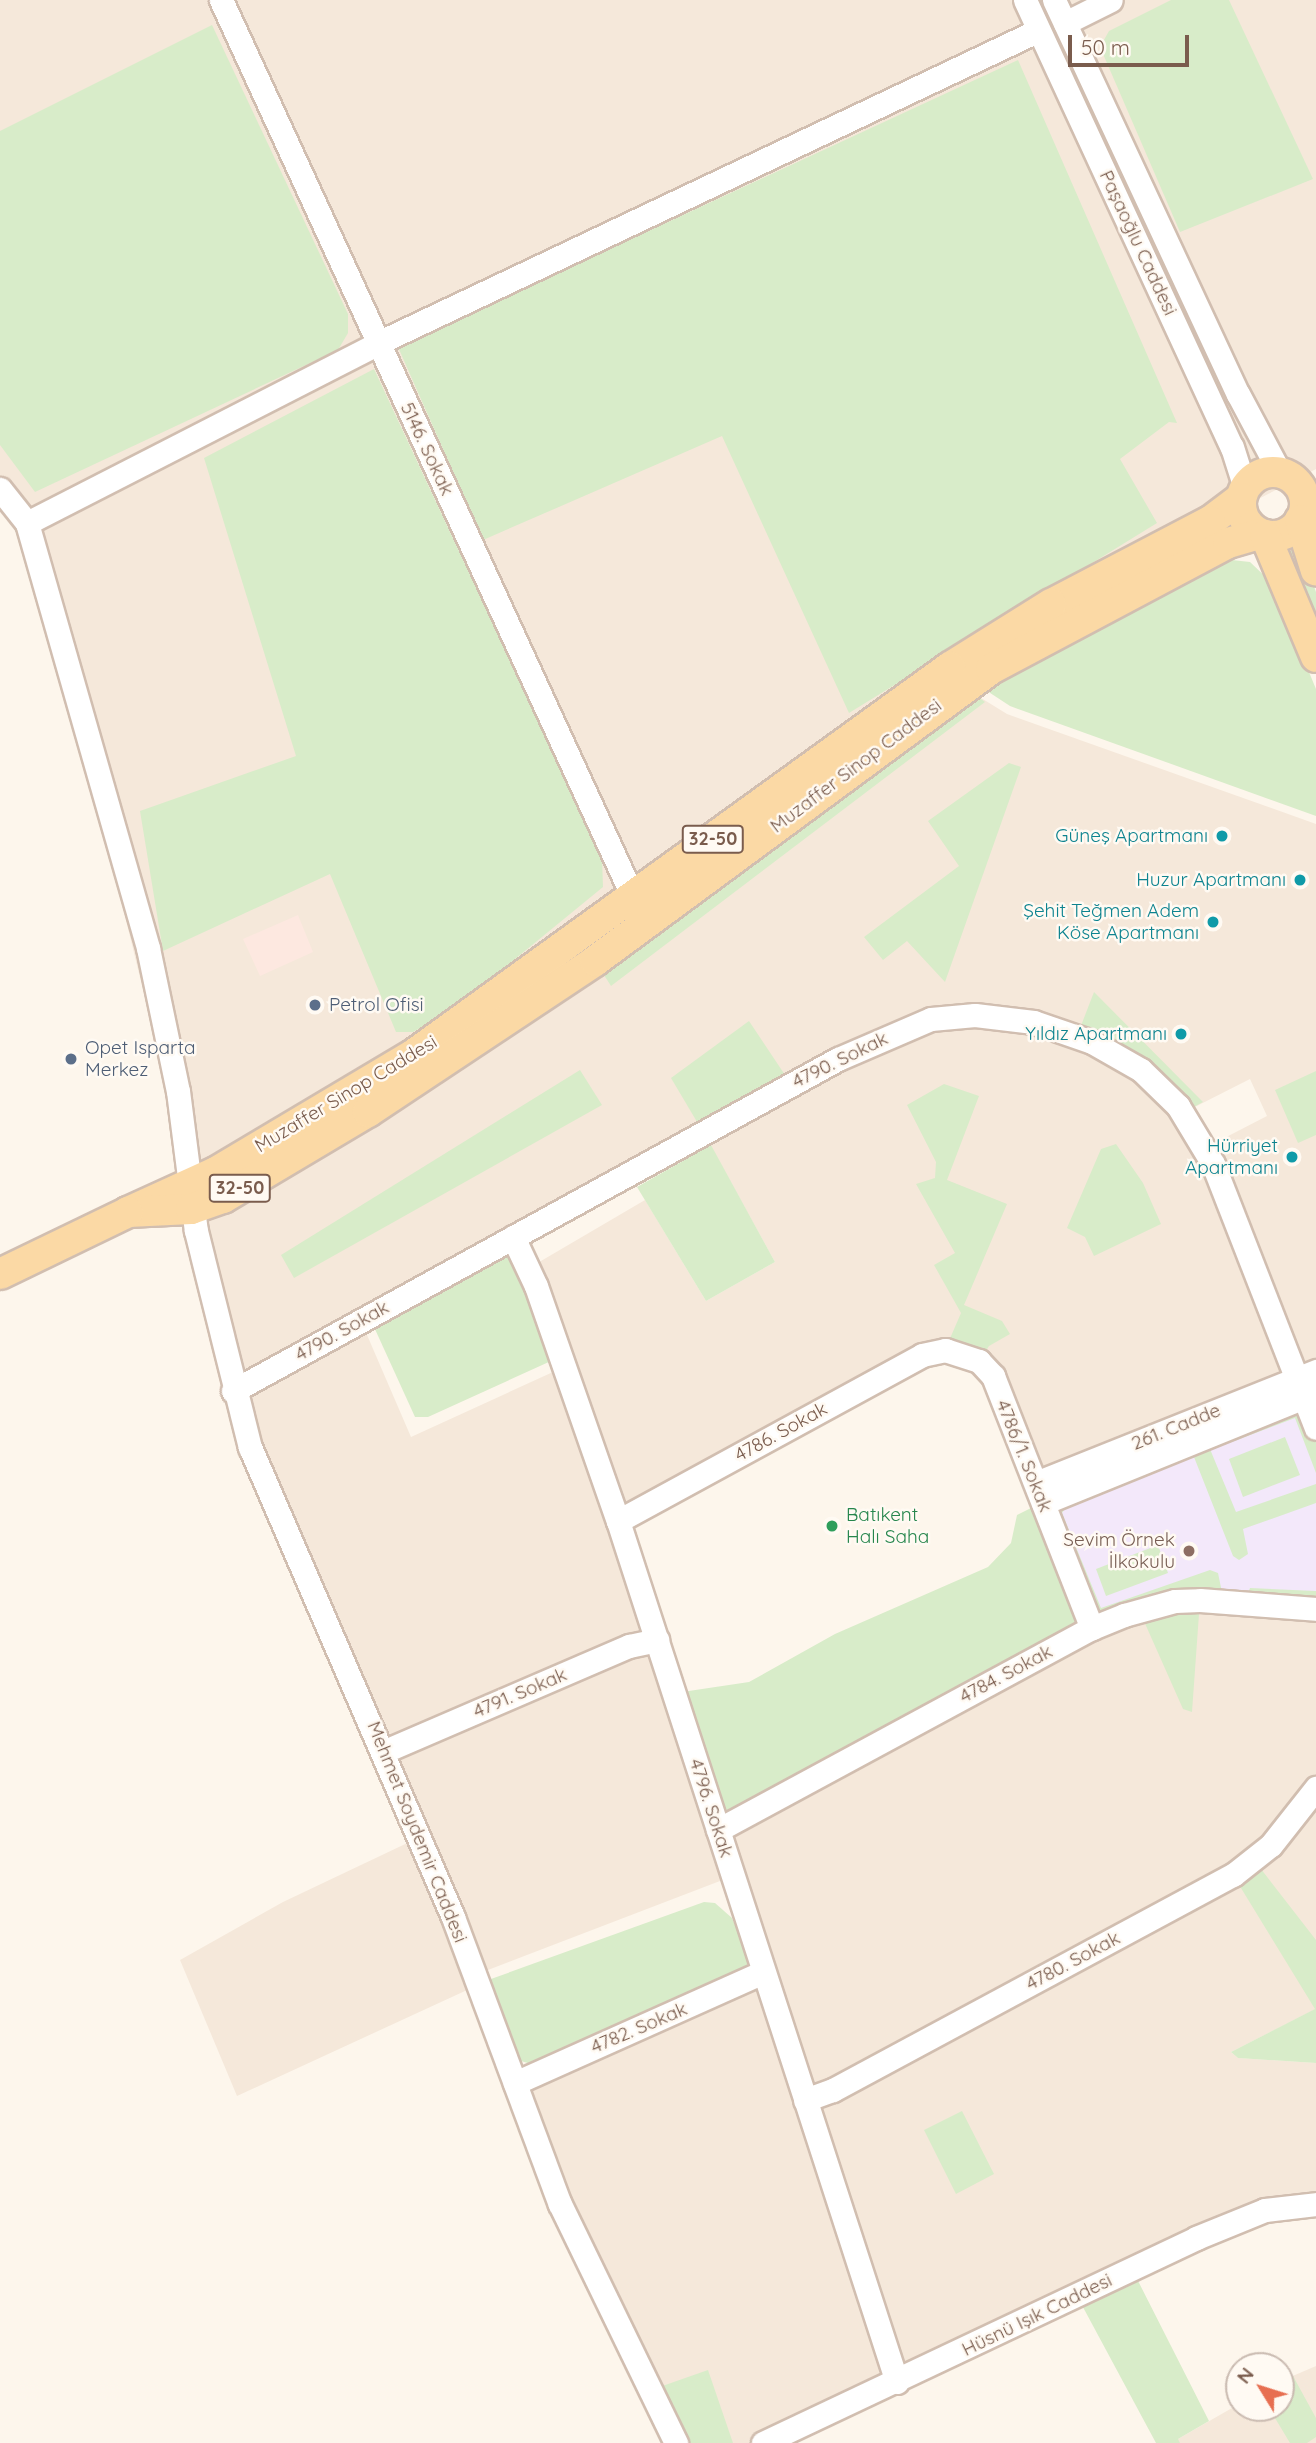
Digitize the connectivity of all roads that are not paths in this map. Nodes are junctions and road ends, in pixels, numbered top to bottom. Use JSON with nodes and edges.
{"nodes":[{"id":1,"x":221,"y":0,"type":"edge"},
{"id":2,"x":1025,"y":0,"type":"edge"},
{"id":3,"x":1055,"y":0,"type":"edge"},
{"id":4,"x":1111,"y":0,"type":"edge"},
{"id":5,"x":1065,"y":23,"type":"junction"},
{"id":6,"x":1039,"y":30,"type":"junction"},
{"id":7,"x":378,"y":343,"type":"junction"},
{"id":8,"x":1316,"y":466,"type":"edge"},
{"id":9,"x":1283,"y":473,"type":"junction"},
{"id":10,"x":0,"y":489,"type":"edge"},
{"id":11,"x":1243,"y":493,"type":"junction"},
{"id":12,"x":1307,"y":511,"type":"edge"},
{"id":13,"x":27,"y":523,"type":"junction"},
{"id":14,"x":1263,"y":534,"type":"junction"},
{"id":15,"x":1316,"y":571,"type":"edge"},
{"id":16,"x":1316,"y":657,"type":"edge"},
{"id":17,"x":634,"y":898,"type":"junction"},
{"id":18,"x":190,"y":1198,"type":"junction"},
{"id":19,"x":513,"y":1237,"type":"junction"},
{"id":20,"x":0,"y":1274,"type":"edge"},
{"id":21,"x":945,"y":1350,"type":"joint"},
{"id":22,"x":1309,"y":1385,"type":"edge"},
{"id":23,"x":233,"y":1391,"type":"junction"},
{"id":24,"x":1316,"y":1428,"type":"edge"},
{"id":25,"x":1039,"y":1493,"type":"junction"},
{"id":26,"x":618,"y":1521,"type":"junction"},
{"id":27,"x":1316,"y":1609,"type":"edge"},
{"id":28,"x":1092,"y":1628,"type":"junction"},
{"id":29,"x":657,"y":1640,"type":"junction"},
{"id":30,"x":385,"y":1751,"type":"junction"},
{"id":31,"x":1316,"y":1788,"type":"edge"},
{"id":32,"x":718,"y":1830,"type":"junction"},
{"id":33,"x":763,"y":1972,"type":"junction"},
{"id":34,"x":514,"y":2082,"type":"junction"},
{"id":35,"x":805,"y":2101,"type":"junction"},
{"id":36,"x":1316,"y":2204,"type":"edge"},
{"id":37,"x":897,"y":2382,"type":"junction"},
{"id":38,"x":677,"y":2443,"type":"edge"},
{"id":39,"x":763,"y":2443,"type":"edge"}],
"edges":[{"from":1,"to":7,"type":"street","name":"5146. Sokak"},
{"from":2,"to":6,"type":"street","name":"Paşaoğlu Caddesi"},
{"from":3,"to":5,"type":"street","name":"Paşaoğlu Caddesi"},
{"from":4,"to":5,"type":"street"},
{"from":5,"to":9,"type":"street","name":"Paşaoğlu Caddesi"},
{"from":6,"to":7,"type":"street"},
{"from":6,"to":11,"type":"street","name":"Paşaoğlu Caddesi"},
{"from":7,"to":13,"type":"street"},
{"from":7,"to":17,"type":"street","name":"5146. Sokak"},
{"from":8,"to":9,"type":"main road"},
{"from":9,"to":11,"type":"main road"},
{"from":9,"to":12,"type":"main road"},
{"from":10,"to":13,"type":"street"},
{"from":11,"to":14,"type":"main road"},
{"from":11,"to":17,"type":"main road","name":"Muzaffer Sinop Caddesi","number":"32-50"},
{"from":12,"to":14,"type":"main road"},
{"from":12,"to":15,"type":"main road"},
{"from":13,"to":18,"type":"street","name":"Mehmet Soydemir Caddesi"},
{"from":14,"to":16,"type":"main road"},
{"from":14,"to":18,"type":"main road","name":"Muzaffer Sinop Caddesi","number":"32-50"},
{"from":17,"to":18,"type":"main road","name":"Muzaffer Sinop Caddesi","number":"32-50"},
{"from":18,"to":20,"type":"main road","name":"Muzaffer Sinop Caddesi","number":"32-50"},
{"from":18,"to":23,"type":"street","name":"Mehmet Soydemir Caddesi"},
{"from":19,"to":22,"type":"street","name":"4790. Sokak"},
{"from":19,"to":23,"type":"street","name":"4790. Sokak"},
{"from":19,"to":26,"type":"street","name":"4796. Sokak"},
{"from":21,"to":25,"type":"street","name":"4786/1. Sokak"},
{"from":21,"to":26,"type":"street","name":"4786. Sokak"},
{"from":22,"to":24,"type":"street"},
{"from":22,"to":25,"type":"street","name":"261. Cadde"},
{"from":23,"to":30,"type":"street","name":"Mehmet Soydemir Caddesi"},
{"from":25,"to":28,"type":"street","name":"4786/1. Sokak"},
{"from":26,"to":29,"type":"street","name":"4796. Sokak"},
{"from":27,"to":28,"type":"street","name":"4784. Sokak"},
{"from":28,"to":32,"type":"street","name":"4784. Sokak"},
{"from":29,"to":30,"type":"street","name":"4791. Sokak"},
{"from":29,"to":32,"type":"street","name":"4796. Sokak"},
{"from":30,"to":34,"type":"street","name":"Mehmet Soydemir Caddesi"},
{"from":31,"to":35,"type":"street","name":"4780. Sokak"},
{"from":32,"to":33,"type":"street","name":"4796. Sokak"},
{"from":33,"to":34,"type":"street","name":"4782. Sokak"},
{"from":33,"to":35,"type":"street","name":"4796. Sokak"},
{"from":34,"to":38,"type":"street","name":"Mehmet Soydemir Caddesi"},
{"from":35,"to":37,"type":"street","name":"4796. Sokak"},
{"from":36,"to":37,"type":"street","name":"Hüsnü Işık Caddesi"},
{"from":37,"to":39,"type":"street","name":"Hüsnü Işık Caddesi"}]}
